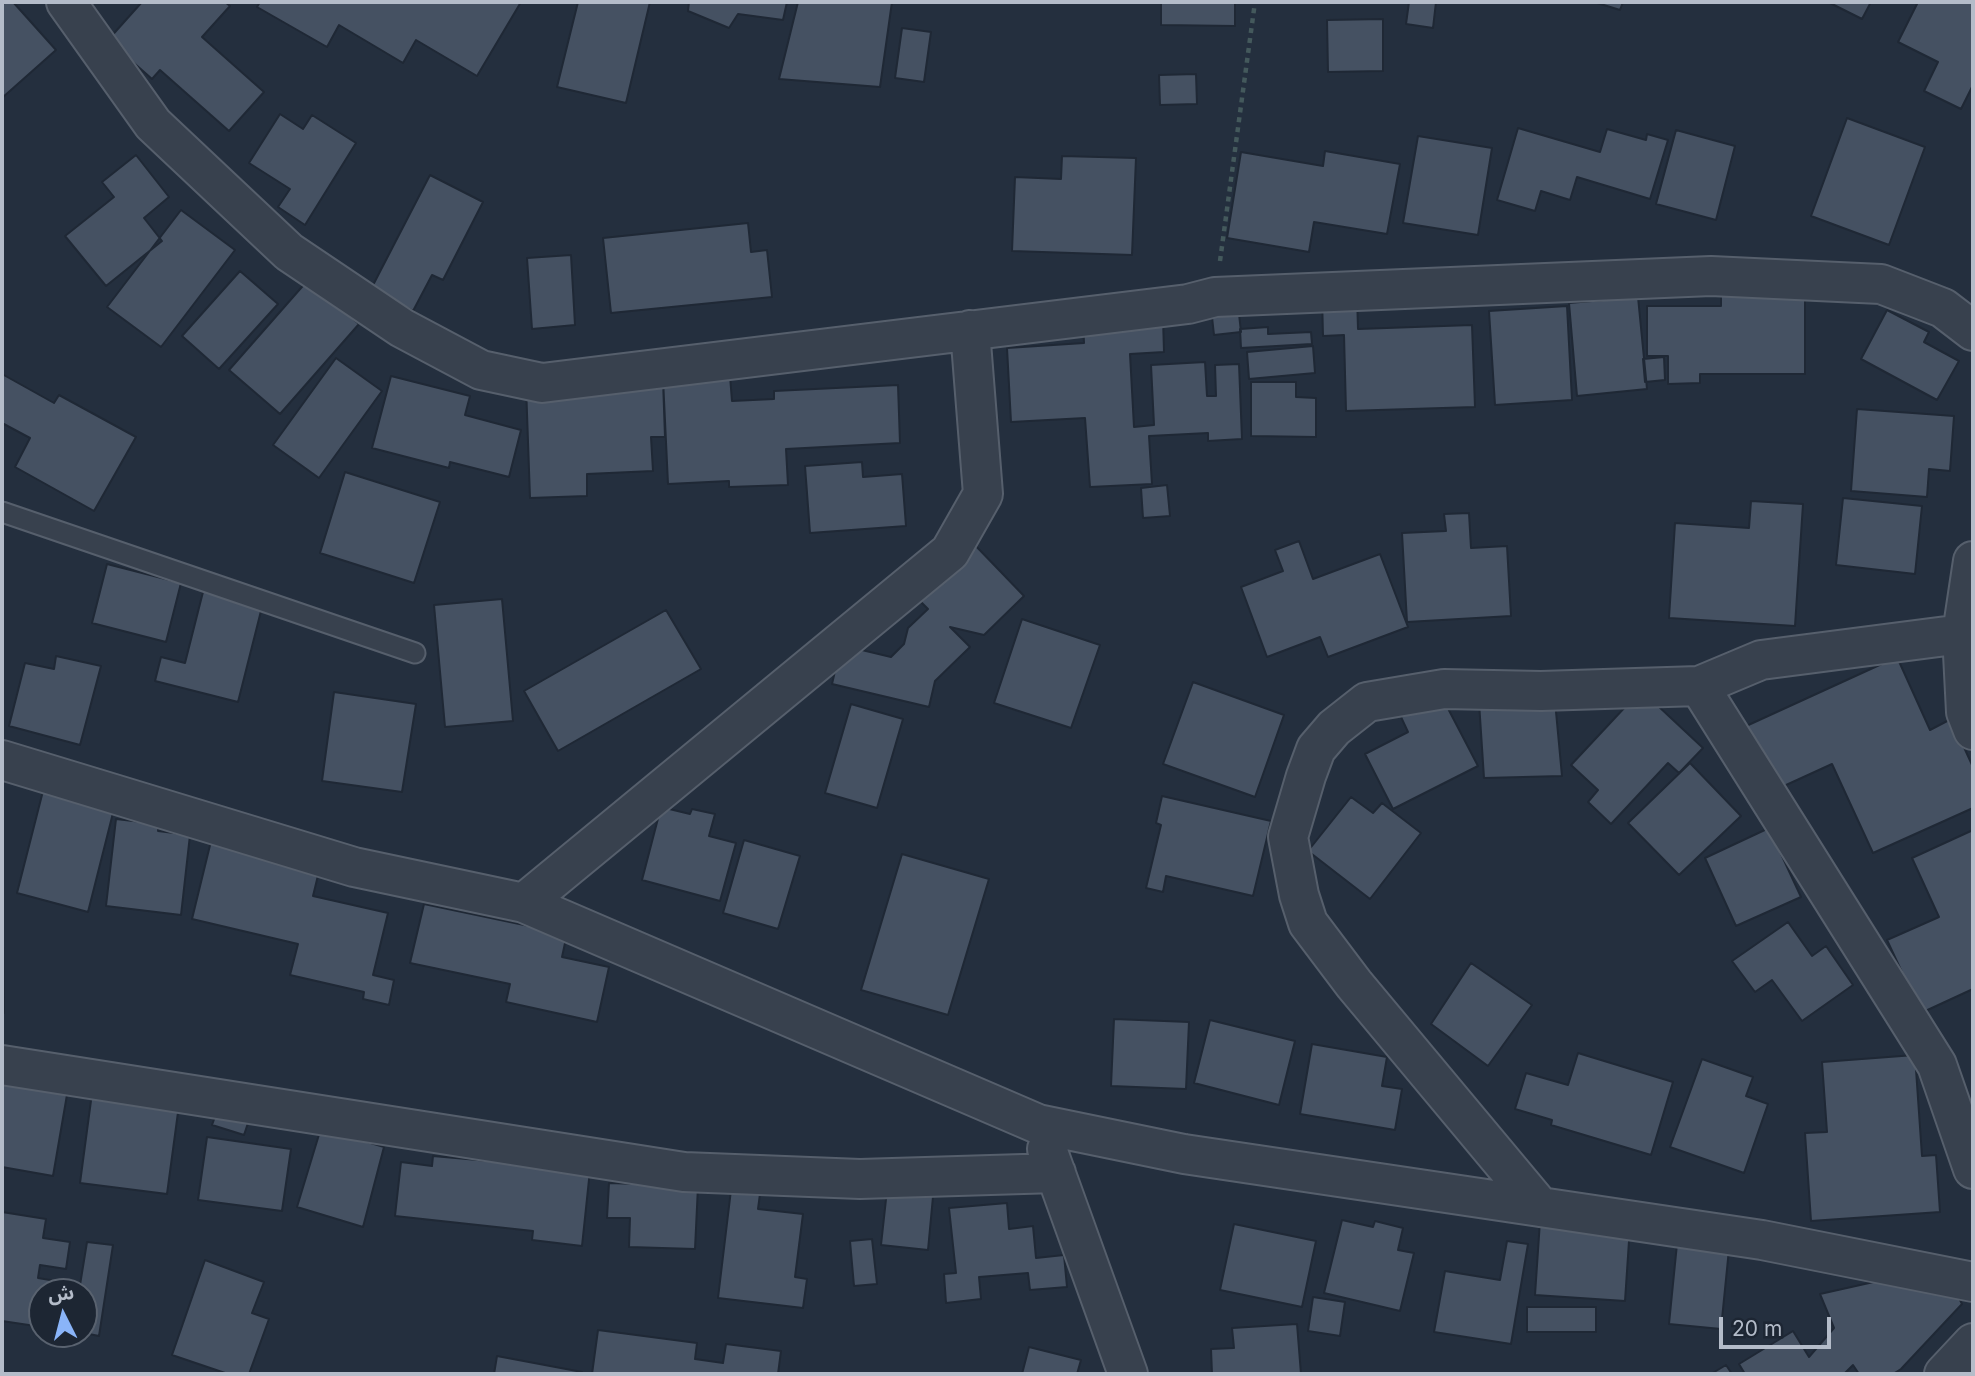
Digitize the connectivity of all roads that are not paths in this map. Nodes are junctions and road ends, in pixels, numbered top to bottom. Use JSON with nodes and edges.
{"nodes":[{"id":1,"x":66,"y":2,"type":"edge"},
{"id":2,"x":970,"y":330,"type":"junction"},
{"id":3,"x":1973,"y":331,"type":"edge"},
{"id":4,"x":2,"y":513,"type":"edge"},
{"id":5,"x":1973,"y":561,"type":"edge"},
{"id":6,"x":1962,"y":634,"type":"junction"},
{"id":7,"x":415,"y":653,"type":"dead end"},
{"id":8,"x":1699,"y":686,"type":"junction"},
{"id":9,"x":1973,"y":730,"type":"edge"},
{"id":10,"x":2,"y":760,"type":"edge"},
{"id":11,"x":524,"y":903,"type":"junction"},
{"id":12,"x":2,"y":1065,"type":"edge"},
{"id":13,"x":1038,"y":1124,"type":"junction"},
{"id":14,"x":1973,"y":1169,"type":"edge"},
{"id":15,"x":1056,"y":1173,"type":"junction"},
{"id":16,"x":1540,"y":1207,"type":"junction"},
{"id":17,"x":1973,"y":1282,"type":"edge"},
{"id":18,"x":1973,"y":1343,"type":"edge"},
{"id":19,"x":1128,"y":1374,"type":"edge"},
{"id":20,"x":1944,"y":1374,"type":"edge"}],
"edges":[{"from":1,"to":2,"type":"street"},
{"from":2,"to":3,"type":"street"},
{"from":2,"to":11,"type":"street"},
{"from":4,"to":7,"type":"lane"},
{"from":5,"to":6,"type":"street"},
{"from":6,"to":8,"type":"street"},
{"from":6,"to":9,"type":"street"},
{"from":8,"to":14,"type":"street"},
{"from":8,"to":16,"type":"street"},
{"from":10,"to":11,"type":"street"},
{"from":11,"to":13,"type":"street"},
{"from":12,"to":15,"type":"street"},
{"from":13,"to":15,"type":"street"},
{"from":13,"to":16,"type":"street"},
{"from":15,"to":19,"type":"street"},
{"from":16,"to":17,"type":"street"},
{"from":18,"to":20,"type":"street"}]}
